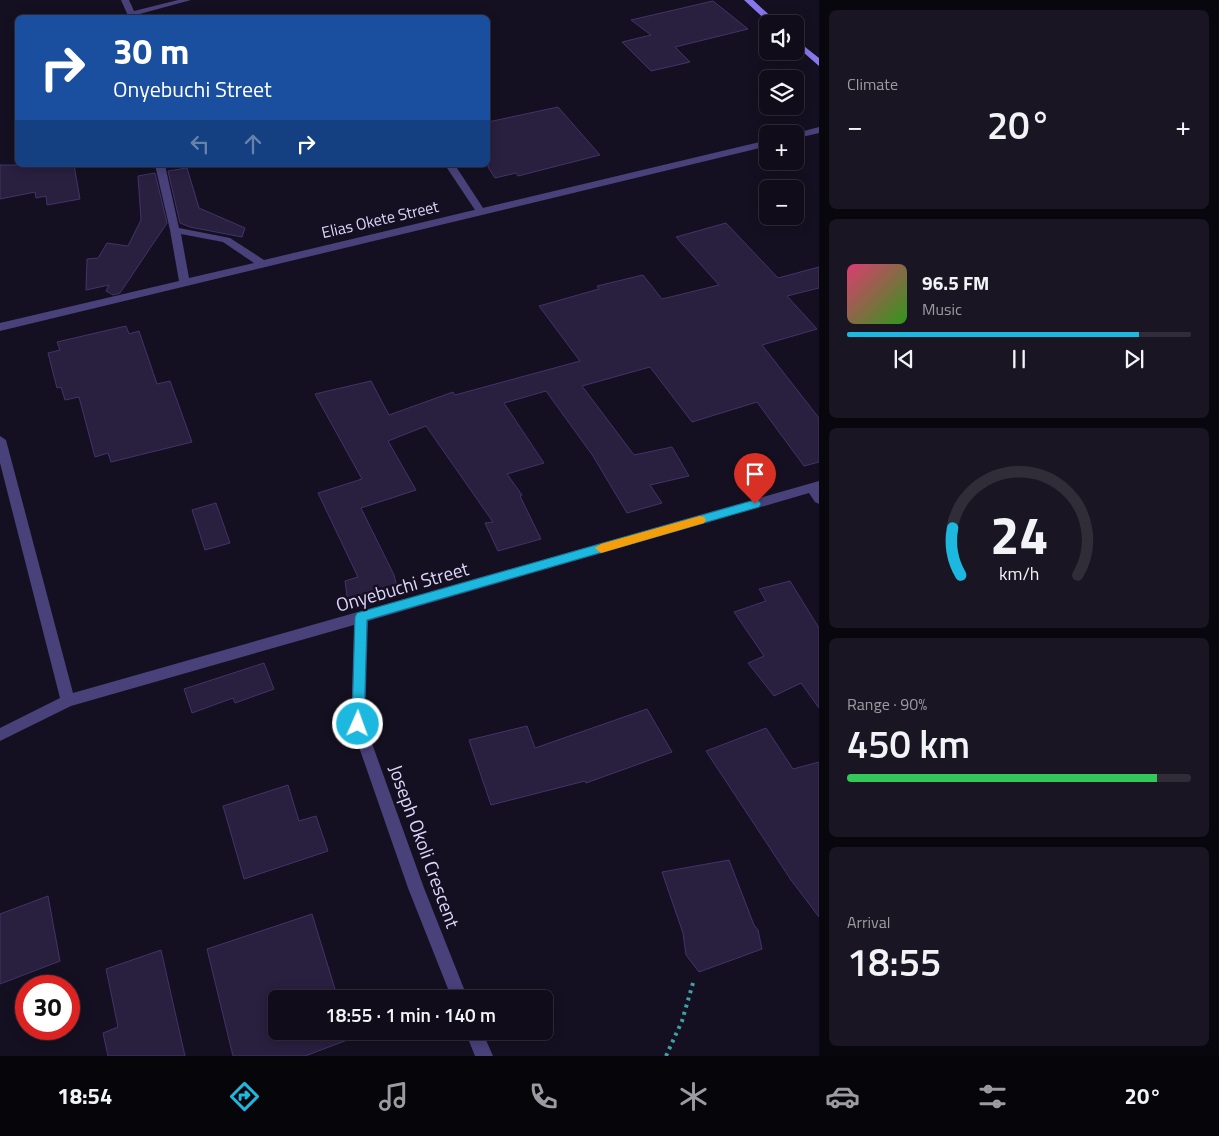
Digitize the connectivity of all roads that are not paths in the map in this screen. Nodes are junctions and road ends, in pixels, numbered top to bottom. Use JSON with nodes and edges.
{"nodes":[{"id":1,"x":125,"y":0,"type":"edge"},
{"id":2,"x":187,"y":0,"type":"edge"},
{"id":3,"x":748,"y":0,"type":"edge"},
{"id":4,"x":132,"y":15,"type":"edge"},
{"id":5,"x":135,"y":15,"type":"edge"},
{"id":6,"x":765,"y":15,"type":"edge"},
{"id":7,"x":804,"y":49,"type":"edge"},
{"id":8,"x":819,"y":63,"type":"edge"},
{"id":9,"x":819,"y":130,"type":"edge"},
{"id":10,"x":804,"y":134,"type":"edge"},
{"id":11,"x":759,"y":145,"type":"edge"},
{"id":12,"x":160,"y":167,"type":"edge"},
{"id":13,"x":451,"y":167,"type":"edge"},
{"id":14,"x":480,"y":211,"type":"junction"},
{"id":15,"x":175,"y":230,"type":"junction"},
{"id":16,"x":260,"y":263,"type":"junction"},
{"id":17,"x":184,"y":282,"type":"junction"},
{"id":18,"x":0,"y":327,"type":"edge"},
{"id":19,"x":0,"y":440,"type":"edge"},
{"id":20,"x":816,"y":491,"type":"edge"},
{"id":21,"x":361,"y":617,"type":"junction"},
{"id":22,"x":68,"y":701,"type":"junction"},
{"id":23,"x":0,"y":735,"type":"edge"},
{"id":24,"x":456,"y":990,"type":"edge"},
{"id":25,"x":477,"y":1040,"type":"edge"},
{"id":26,"x":484,"y":1056,"type":"edge"}],
"edges":[{"from":1,"to":4,"type":"street"},
{"from":2,"to":5,"type":"street"},
{"from":3,"to":6,"type":"street"},
{"from":7,"to":8,"type":"street"},
{"from":9,"to":10,"type":"street"},
{"from":11,"to":14,"type":"street","name":"Elias Okete Street"},
{"from":12,"to":15,"type":"street"},
{"from":13,"to":14,"type":"street"},
{"from":14,"to":16,"type":"street","name":"Elias Okete Street"},
{"from":15,"to":16,"type":"street"},
{"from":15,"to":17,"type":"street"},
{"from":16,"to":17,"type":"street","name":"Elias Okete Street"},
{"from":17,"to":18,"type":"street","name":"Elias Okete Street"},
{"from":19,"to":22,"type":"street"},
{"from":20,"to":21,"type":"street","name":"Onyebuchi Street"},
{"from":21,"to":22,"type":"street","name":"Onyebuchi Street"},
{"from":21,"to":24,"type":"street","name":"Joseph Okoli Crescent"},
{"from":22,"to":23,"type":"street","name":"Onyebuchi Street"},
{"from":25,"to":26,"type":"street"}]}
